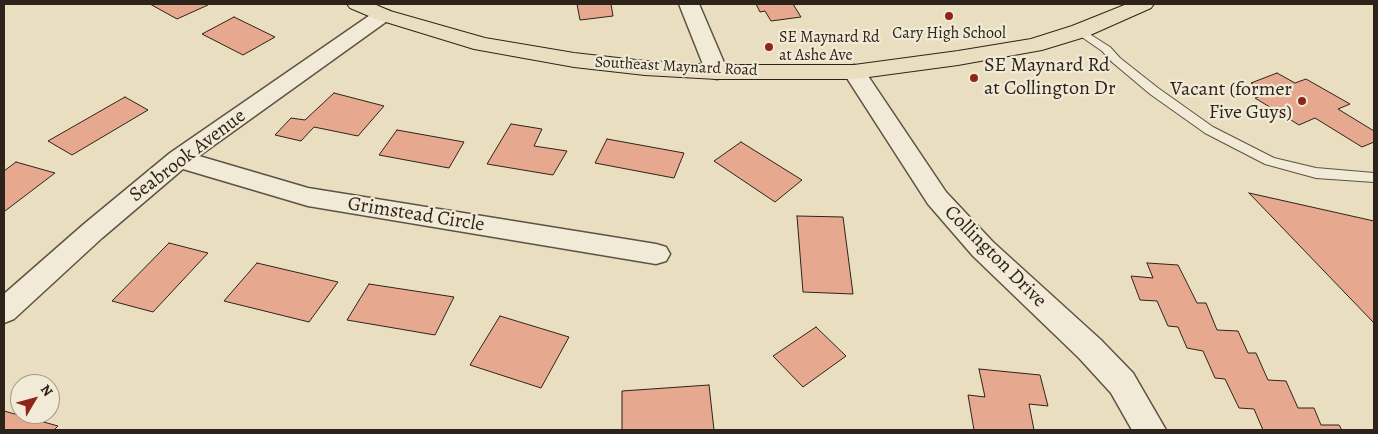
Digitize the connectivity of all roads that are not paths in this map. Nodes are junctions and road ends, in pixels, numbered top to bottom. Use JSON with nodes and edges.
{"nodes":[{"id":1,"x":357,"y":4,"type":"edge"},
{"id":2,"x":689,"y":4,"type":"edge"},
{"id":3,"x":1144,"y":4,"type":"edge"},
{"id":4,"x":383,"y":15,"type":"junction"},
{"id":5,"x":1080,"y":31,"type":"junction"},
{"id":6,"x":717,"y":72,"type":"junction"},
{"id":7,"x":854,"y":72,"type":"junction"},
{"id":8,"x":179,"y":159,"type":"junction"},
{"id":9,"x":1374,"y":178,"type":"edge"},
{"id":10,"x":656,"y":254,"type":"dead end"},
{"id":11,"x":4,"y":311,"type":"edge"},
{"id":12,"x":1150,"y":430,"type":"edge"}],
"edges":[{"from":1,"to":4,"type":"main road","name":"Southeast Maynard Road"},
{"from":2,"to":6,"type":"street"},
{"from":3,"to":5,"type":"main road","name":"Southeast Maynard Road"},
{"from":4,"to":6,"type":"main road","name":"Southeast Maynard Road"},
{"from":4,"to":8,"type":"street","name":"Seabrook Avenue"},
{"from":5,"to":7,"type":"main road","name":"Southeast Maynard Road"},
{"from":5,"to":9,"type":"lane"},
{"from":6,"to":7,"type":"main road","name":"Southeast Maynard Road"},
{"from":7,"to":12,"type":"street","name":"Collington Drive"},
{"from":8,"to":10,"type":"street","name":"Grimstead Circle"},
{"from":8,"to":11,"type":"street","name":"Seabrook Avenue"}]}
